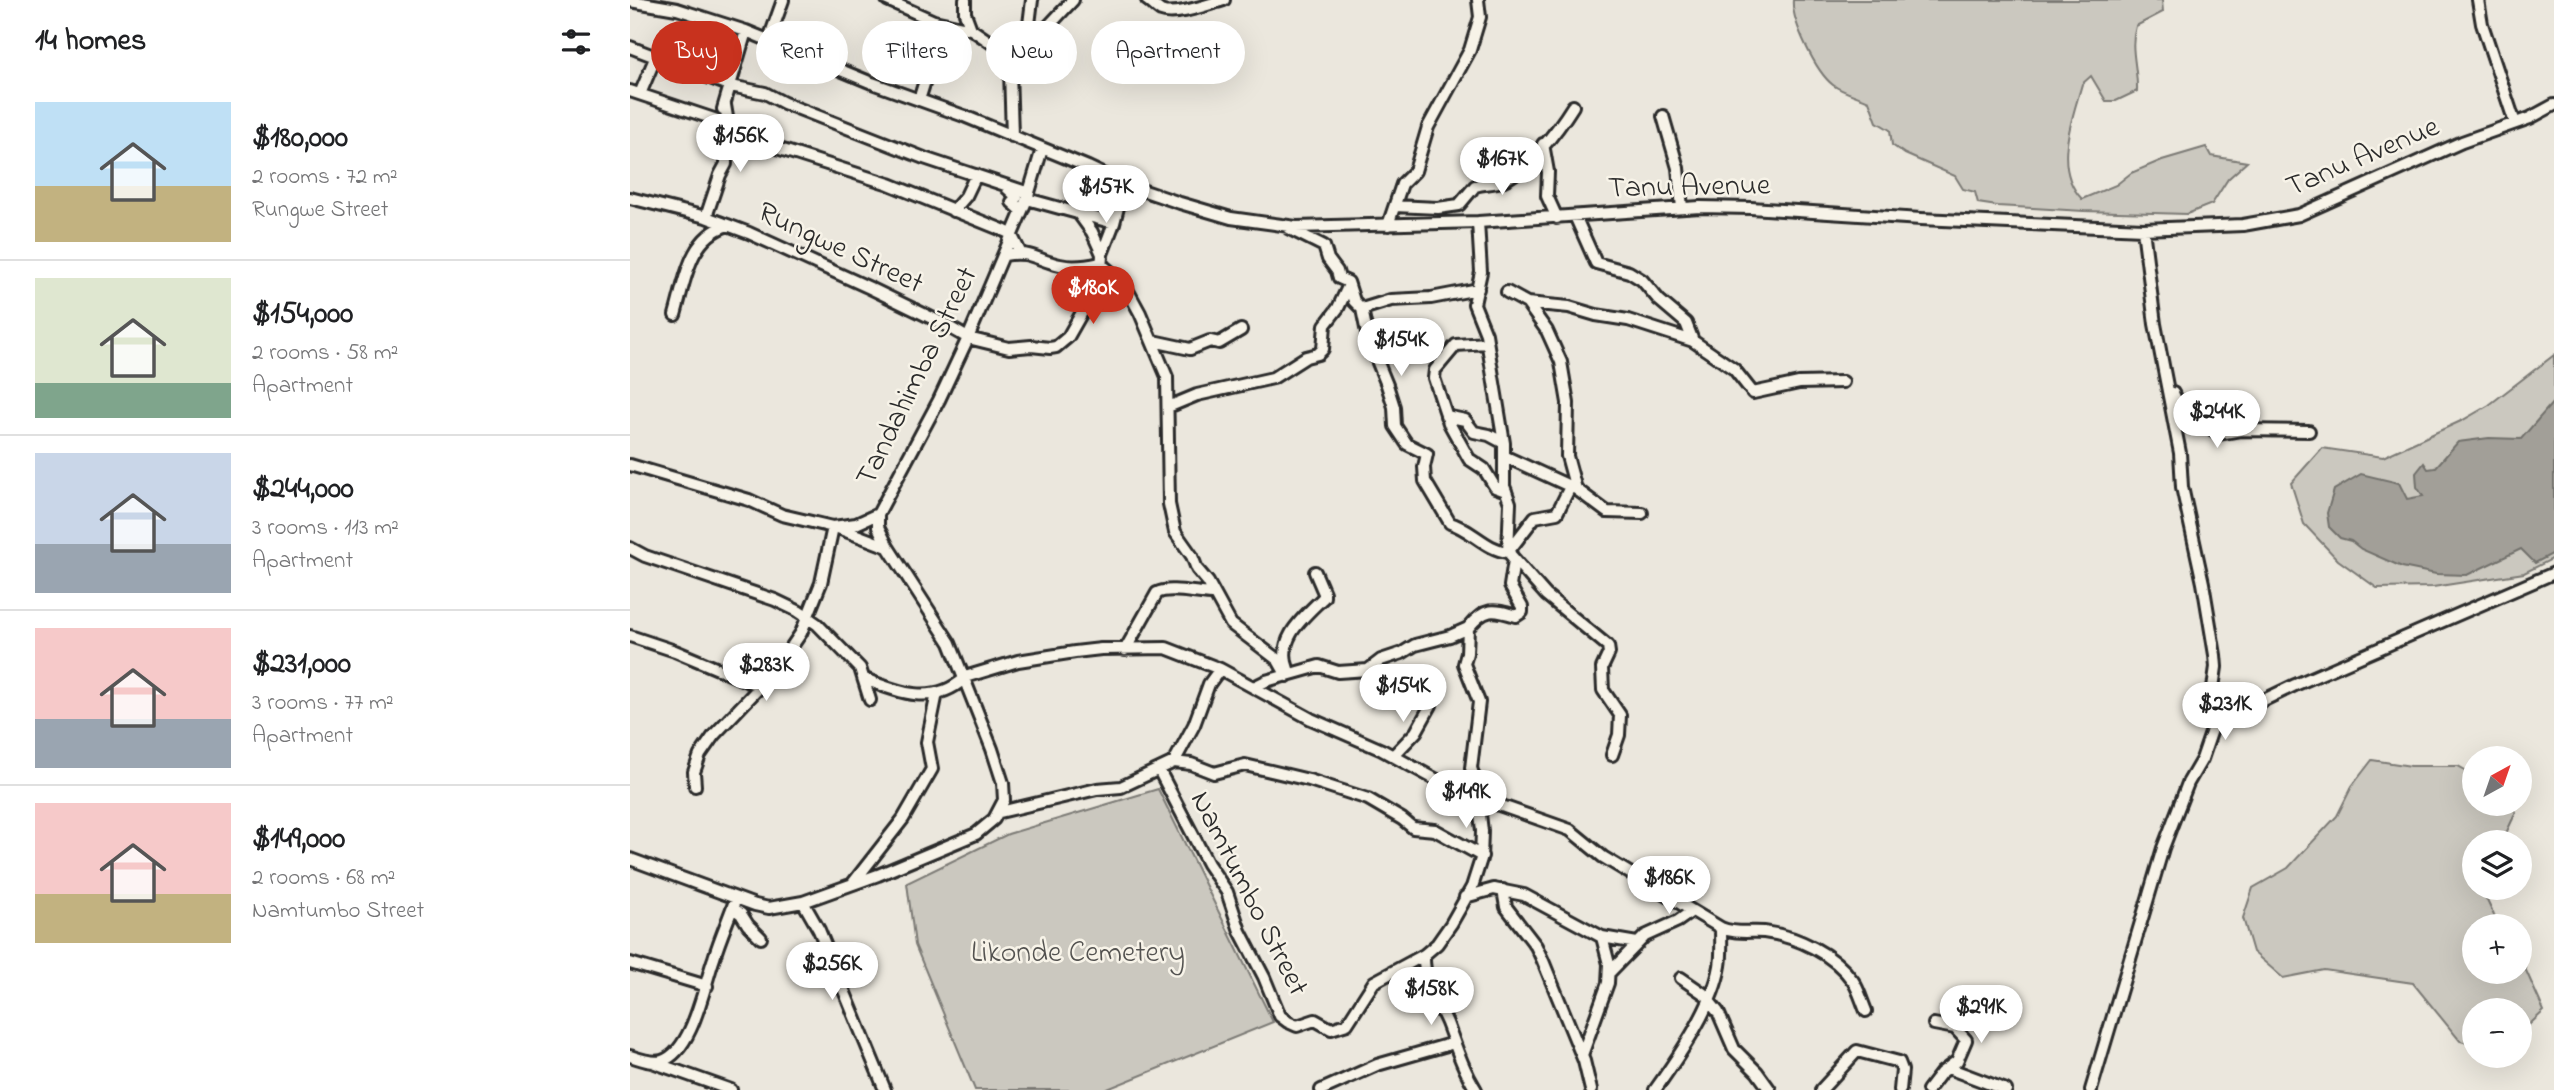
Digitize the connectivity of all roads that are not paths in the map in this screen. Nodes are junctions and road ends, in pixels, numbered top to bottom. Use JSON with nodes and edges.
{"nodes":[{"id":1,"x":783,"y":0,"type":"edge"},
{"id":2,"x":965,"y":0,"type":"edge"},
{"id":3,"x":1032,"y":0,"type":"edge"},
{"id":4,"x":1073,"y":0,"type":"edge"},
{"id":5,"x":1147,"y":0,"type":"edge"},
{"id":6,"x":1224,"y":0,"type":"edge"},
{"id":7,"x":1478,"y":0,"type":"edge"},
{"id":8,"x":2478,"y":0,"type":"edge"},
{"id":9,"x":630,"y":1,"type":"edge"},
{"id":10,"x":891,"y":1,"type":"edge"},
{"id":11,"x":680,"y":5,"type":"edge"},
{"id":12,"x":776,"y":21,"type":"edge"},
{"id":13,"x":938,"y":21,"type":"edge"},
{"id":14,"x":968,"y":21,"type":"edge"},
{"id":15,"x":1029,"y":21,"type":"edge"},
{"id":16,"x":1053,"y":21,"type":"edge"},
{"id":17,"x":746,"y":31,"type":"junction"},
{"id":18,"x":756,"y":36,"type":"edge"},
{"id":19,"x":630,"y":47,"type":"edge"},
{"id":20,"x":651,"y":54,"type":"edge"},
{"id":21,"x":651,"y":65,"type":"edge"},
{"id":22,"x":848,"y":73,"type":"edge"},
{"id":23,"x":726,"y":84,"type":"edge"},
{"id":24,"x":924,"y":84,"type":"edge"},
{"id":25,"x":1010,"y":84,"type":"edge"},
{"id":26,"x":731,"y":86,"type":"junction"},
{"id":27,"x":635,"y":92,"type":"edge"},
{"id":28,"x":919,"y":100,"type":"junction"},
{"id":29,"x":725,"y":105,"type":"junction"},
{"id":30,"x":2554,"y":105,"type":"edge"},
{"id":31,"x":1573,"y":106,"type":"dead end"},
{"id":32,"x":1663,"y":116,"type":"dead end"},
{"id":33,"x":715,"y":120,"type":"junction"},
{"id":34,"x":2515,"y":123,"type":"junction"},
{"id":35,"x":729,"y":124,"type":"junction"},
{"id":36,"x":1012,"y":136,"type":"junction"},
{"id":37,"x":1543,"y":144,"type":"junction"},
{"id":38,"x":1042,"y":149,"type":"junction"},
{"id":39,"x":976,"y":175,"type":"junction"},
{"id":40,"x":1000,"y":184,"type":"junction"},
{"id":41,"x":1124,"y":184,"type":"junction"},
{"id":42,"x":1028,"y":196,"type":"junction"},
{"id":43,"x":630,"y":198,"type":"edge"},
{"id":44,"x":1395,"y":206,"type":"junction"},
{"id":45,"x":1682,"y":208,"type":"junction"},
{"id":46,"x":1021,"y":210,"type":"junction"},
{"id":47,"x":953,"y":211,"type":"junction"},
{"id":48,"x":1079,"y":213,"type":"junction"},
{"id":49,"x":1575,"y":216,"type":"junction"},
{"id":50,"x":706,"y":217,"type":"junction"},
{"id":51,"x":1557,"y":218,"type":"junction"},
{"id":52,"x":1478,"y":222,"type":"junction"},
{"id":53,"x":1114,"y":223,"type":"junction"},
{"id":54,"x":728,"y":225,"type":"junction"},
{"id":55,"x":1283,"y":225,"type":"junction"},
{"id":56,"x":1388,"y":225,"type":"junction"},
{"id":57,"x":2143,"y":229,"type":"junction"},
{"id":58,"x":1012,"y":234,"type":"junction"},
{"id":59,"x":1020,"y":252,"type":"junction"},
{"id":60,"x":1004,"y":255,"type":"junction"},
{"id":61,"x":1101,"y":259,"type":"junction"},
{"id":62,"x":1348,"y":287,"type":"junction"},
{"id":63,"x":1478,"y":289,"type":"junction"},
{"id":64,"x":1507,"y":292,"type":"dead end"},
{"id":65,"x":1527,"y":303,"type":"junction"},
{"id":66,"x":1362,"y":309,"type":"junction"},
{"id":67,"x":675,"y":315,"type":"dead end"},
{"id":68,"x":1241,"y":330,"type":"dead end"},
{"id":69,"x":968,"y":338,"type":"junction"},
{"id":70,"x":1153,"y":341,"type":"junction"},
{"id":71,"x":1693,"y":341,"type":"junction"},
{"id":72,"x":1487,"y":343,"type":"junction"},
{"id":73,"x":2166,"y":381,"type":"junction"},
{"id":74,"x":1843,"y":382,"type":"dead end"},
{"id":75,"x":1168,"y":407,"type":"junction"},
{"id":76,"x":1446,"y":416,"type":"junction"},
{"id":77,"x":2309,"y":431,"type":"dead end"},
{"id":78,"x":1504,"y":443,"type":"junction"},
{"id":79,"x":1506,"y":457,"type":"junction"},
{"id":80,"x":630,"y":465,"type":"edge"},
{"id":81,"x":1573,"y":488,"type":"junction"},
{"id":82,"x":1506,"y":491,"type":"junction"},
{"id":83,"x":1642,"y":513,"type":"dead end"},
{"id":84,"x":878,"y":514,"type":"junction"},
{"id":85,"x":835,"y":527,"type":"junction"},
{"id":86,"x":887,"y":547,"type":"junction"},
{"id":87,"x":630,"y":548,"type":"edge"},
{"id":88,"x":1511,"y":556,"type":"junction"},
{"id":89,"x":1315,"y":572,"type":"dead end"},
{"id":90,"x":2554,"y":573,"type":"edge"},
{"id":91,"x":1214,"y":594,"type":"junction"},
{"id":92,"x":806,"y":616,"type":"junction"},
{"id":93,"x":1468,"y":628,"type":"junction"},
{"id":94,"x":630,"y":636,"type":"edge"},
{"id":95,"x":1125,"y":650,"type":"junction"},
{"id":96,"x":1220,"y":668,"type":"junction"},
{"id":97,"x":1289,"y":675,"type":"junction"},
{"id":98,"x":965,"y":678,"type":"junction"},
{"id":99,"x":865,"y":679,"type":"junction"},
{"id":100,"x":1273,"y":679,"type":"junction"},
{"id":101,"x":761,"y":687,"type":"junction"},
{"id":102,"x":1254,"y":687,"type":"junction"},
{"id":103,"x":937,"y":692,"type":"junction"},
{"id":104,"x":870,"y":700,"type":"dead end"},
{"id":105,"x":1278,"y":701,"type":"junction"},
{"id":106,"x":1431,"y":705,"type":"dead end"},
{"id":107,"x":2217,"y":721,"type":"junction"},
{"id":108,"x":1612,"y":755,"type":"dead end"},
{"id":109,"x":1393,"y":756,"type":"junction"},
{"id":110,"x":1174,"y":762,"type":"junction"},
{"id":111,"x":1159,"y":770,"type":"junction"},
{"id":112,"x":695,"y":786,"type":"dead end"},
{"id":113,"x":1480,"y":799,"type":"junction"},
{"id":114,"x":1000,"y":812,"type":"junction"},
{"id":115,"x":1482,"y":856,"type":"junction"},
{"id":116,"x":630,"y":859,"type":"edge"},
{"id":117,"x":852,"y":885,"type":"junction"},
{"id":118,"x":1503,"y":890,"type":"junction"},
{"id":119,"x":1465,"y":897,"type":"junction"},
{"id":120,"x":803,"y":902,"type":"junction"},
{"id":121,"x":734,"y":903,"type":"junction"},
{"id":122,"x":1692,"y":911,"type":"junction"},
{"id":123,"x":1721,"y":928,"type":"junction"},
{"id":124,"x":761,"y":937,"type":"dead end"},
{"id":125,"x":1602,"y":937,"type":"junction"},
{"id":126,"x":1637,"y":943,"type":"junction"},
{"id":127,"x":1424,"y":955,"type":"junction"},
{"id":128,"x":630,"y":963,"type":"edge"},
{"id":129,"x":1609,"y":973,"type":"junction"},
{"id":130,"x":1681,"y":978,"type":"dead end"},
{"id":131,"x":707,"y":986,"type":"junction"},
{"id":132,"x":1710,"y":999,"type":"junction"},
{"id":133,"x":1866,"y":1012,"type":"dead end"},
{"id":134,"x":1934,"y":1024,"type":"dead end"},
{"id":135,"x":1454,"y":1043,"type":"junction"},
{"id":136,"x":1582,"y":1055,"type":"junction"},
{"id":137,"x":630,"y":1056,"type":"edge"},
{"id":138,"x":653,"y":1062,"type":"junction"},
{"id":139,"x":1948,"y":1068,"type":"junction"},
{"id":140,"x":731,"y":1090,"type":"edge"},
{"id":141,"x":885,"y":1090,"type":"edge"},
{"id":142,"x":1321,"y":1090,"type":"edge"},
{"id":143,"x":1476,"y":1090,"type":"edge"},
{"id":144,"x":1591,"y":1090,"type":"edge"},
{"id":145,"x":1655,"y":1090,"type":"edge"},
{"id":146,"x":1770,"y":1090,"type":"edge"},
{"id":147,"x":1821,"y":1090,"type":"edge"},
{"id":148,"x":1900,"y":1090,"type":"edge"},
{"id":149,"x":1928,"y":1090,"type":"edge"},
{"id":150,"x":2006,"y":1090,"type":"edge"},
{"id":151,"x":2091,"y":1090,"type":"edge"}],
"edges":[{"from":1,"to":12,"type":"street"},
{"from":2,"to":14,"type":"street"},
{"from":3,"to":15,"type":"street"},
{"from":4,"to":16,"type":"street"},
{"from":5,"to":6,"type":"street"},
{"from":7,"to":44,"type":"street"},
{"from":8,"to":34,"type":"street"},
{"from":9,"to":11,"type":"street","name":"Tanu Avenue"},
{"from":10,"to":13,"type":"street"},
{"from":11,"to":17,"type":"street","name":"Tanu Avenue"},
{"from":17,"to":18,"type":"street","name":"Tanu Avenue"},
{"from":17,"to":26,"type":"street"},
{"from":19,"to":20,"type":"street"},
{"from":21,"to":27,"type":"street"},
{"from":22,"to":28,"type":"street","name":"Tanu Avenue"},
{"from":23,"to":26,"type":"street"},
{"from":24,"to":28,"type":"street"},
{"from":25,"to":36,"type":"street"},
{"from":26,"to":29,"type":"street"},
{"from":26,"to":39,"type":"street"},
{"from":27,"to":33,"type":"street"},
{"from":28,"to":36,"type":"street","name":"Tanu Avenue"},
{"from":29,"to":33,"type":"street"},
{"from":29,"to":35,"type":"street"},
{"from":30,"to":34,"type":"street","name":"Tanu Avenue"},
{"from":31,"to":37,"type":"street"},
{"from":32,"to":45,"type":"street"},
{"from":33,"to":35,"type":"street"},
{"from":34,"to":57,"type":"street","name":"Tanu Avenue"},
{"from":35,"to":47,"type":"street"},
{"from":35,"to":50,"type":"street"},
{"from":36,"to":38,"type":"street","name":"Tanu Avenue"},
{"from":37,"to":44,"type":"street"},
{"from":37,"to":51,"type":"street"},
{"from":38,"to":41,"type":"street","name":"Tanu Avenue"},
{"from":38,"to":42,"type":"street","name":"Tandahimba Street"},
{"from":39,"to":40,"type":"street"},
{"from":39,"to":47,"type":"street"},
{"from":40,"to":42,"type":"street"},
{"from":40,"to":46,"type":"street"},
{"from":41,"to":53,"type":"street","name":"Rungwe Street"},
{"from":41,"to":55,"type":"street","name":"Tanu Avenue"},
{"from":42,"to":46,"type":"street","name":"Tandahimba Street"},
{"from":42,"to":48,"type":"street"},
{"from":43,"to":50,"type":"street","name":"Rungwe Street"},
{"from":44,"to":56,"type":"street"},
{"from":45,"to":49,"type":"street","name":"Tanu Avenue"},
{"from":45,"to":57,"type":"street","name":"Tanu Avenue"},
{"from":46,"to":58,"type":"street","name":"Tandahimba Street"},
{"from":47,"to":58,"type":"street"},
{"from":48,"to":53,"type":"street"},
{"from":48,"to":61,"type":"street"},
{"from":49,"to":51,"type":"street","name":"Tanu Avenue"},
{"from":49,"to":71,"type":"street"},
{"from":50,"to":54,"type":"street","name":"Rungwe Street"},
{"from":51,"to":52,"type":"street","name":"Tanu Avenue"},
{"from":52,"to":56,"type":"street","name":"Tanu Avenue"},
{"from":52,"to":63,"type":"street"},
{"from":53,"to":61,"type":"street","name":"Rungwe Street"},
{"from":54,"to":67,"type":"street"},
{"from":54,"to":69,"type":"street","name":"Rungwe Street"},
{"from":55,"to":56,"type":"street","name":"Tanu Avenue"},
{"from":55,"to":62,"type":"street"},
{"from":57,"to":73,"type":"street"},
{"from":58,"to":59,"type":"street"},
{"from":58,"to":60,"type":"street","name":"Tandahimba Street"},
{"from":59,"to":60,"type":"street"},
{"from":59,"to":61,"type":"street"},
{"from":60,"to":69,"type":"street","name":"Tandahimba Street"},
{"from":61,"to":69,"type":"street","name":"Rungwe Street"},
{"from":61,"to":70,"type":"street"},
{"from":62,"to":66,"type":"street"},
{"from":62,"to":75,"type":"street"},
{"from":63,"to":66,"type":"street"},
{"from":63,"to":72,"type":"street"},
{"from":64,"to":65,"type":"street"},
{"from":65,"to":71,"type":"street"},
{"from":65,"to":81,"type":"street"},
{"from":66,"to":88,"type":"street"},
{"from":68,"to":70,"type":"street"},
{"from":69,"to":84,"type":"street","name":"Tandahimba Street"},
{"from":70,"to":75,"type":"street"},
{"from":71,"to":74,"type":"street"},
{"from":72,"to":76,"type":"street"},
{"from":72,"to":78,"type":"street"},
{"from":73,"to":77,"type":"street"},
{"from":73,"to":107,"type":"street"},
{"from":75,"to":91,"type":"street"},
{"from":76,"to":78,"type":"street"},
{"from":76,"to":82,"type":"street"},
{"from":78,"to":79,"type":"street"},
{"from":79,"to":81,"type":"street"},
{"from":79,"to":82,"type":"street"},
{"from":80,"to":85,"type":"street"},
{"from":81,"to":83,"type":"street"},
{"from":81,"to":88,"type":"street"},
{"from":82,"to":88,"type":"street"},
{"from":84,"to":85,"type":"street"},
{"from":84,"to":86,"type":"street","name":"Tandahimba Street"},
{"from":85,"to":86,"type":"street"},
{"from":85,"to":92,"type":"street"},
{"from":86,"to":98,"type":"street","name":"Tandahimba Street"},
{"from":87,"to":92,"type":"street"},
{"from":88,"to":93,"type":"street"},
{"from":88,"to":108,"type":"street"},
{"from":89,"to":97,"type":"street"},
{"from":90,"to":107,"type":"street"},
{"from":91,"to":95,"type":"street"},
{"from":91,"to":97,"type":"street"},
{"from":92,"to":99,"type":"street"},
{"from":92,"to":101,"type":"street"},
{"from":93,"to":97,"type":"street"},
{"from":93,"to":113,"type":"street","name":"Namtumbo Street"},
{"from":94,"to":101,"type":"street"},
{"from":95,"to":96,"type":"street"},
{"from":95,"to":98,"type":"street"},
{"from":96,"to":102,"type":"street"},
{"from":96,"to":110,"type":"street"},
{"from":97,"to":100,"type":"street"},
{"from":98,"to":103,"type":"street"},
{"from":98,"to":114,"type":"street","name":"Tandahimba Street"},
{"from":99,"to":103,"type":"street"},
{"from":99,"to":104,"type":"street"},
{"from":100,"to":102,"type":"street"},
{"from":100,"to":105,"type":"street"},
{"from":101,"to":112,"type":"street"},
{"from":102,"to":105,"type":"street"},
{"from":103,"to":117,"type":"street"},
{"from":105,"to":109,"type":"street"},
{"from":106,"to":109,"type":"street"},
{"from":107,"to":151,"type":"street"},
{"from":109,"to":113,"type":"street"},
{"from":110,"to":111,"type":"street"},
{"from":110,"to":115,"type":"street"},
{"from":111,"to":114,"type":"street"},
{"from":111,"to":127,"type":"street","name":"Namtumbo Street"},
{"from":113,"to":115,"type":"street","name":"Namtumbo Street"},
{"from":113,"to":122,"type":"street"},
{"from":114,"to":117,"type":"street"},
{"from":115,"to":119,"type":"street","name":"Namtumbo Street"},
{"from":116,"to":121,"type":"street"},
{"from":117,"to":120,"type":"street"},
{"from":118,"to":119,"type":"street"},
{"from":118,"to":125,"type":"street"},
{"from":118,"to":136,"type":"street"},
{"from":119,"to":127,"type":"street","name":"Namtumbo Street"},
{"from":120,"to":121,"type":"street"},
{"from":120,"to":141,"type":"street"},
{"from":121,"to":124,"type":"street"},
{"from":121,"to":131,"type":"street"},
{"from":122,"to":123,"type":"street"},
{"from":122,"to":126,"type":"street"},
{"from":123,"to":132,"type":"street"},
{"from":123,"to":133,"type":"street"},
{"from":125,"to":126,"type":"street"},
{"from":125,"to":129,"type":"street"},
{"from":126,"to":129,"type":"street"},
{"from":127,"to":135,"type":"street"},
{"from":128,"to":131,"type":"street"},
{"from":129,"to":136,"type":"street"},
{"from":130,"to":132,"type":"street"},
{"from":131,"to":138,"type":"street"},
{"from":132,"to":145,"type":"street"},
{"from":132,"to":146,"type":"street"},
{"from":134,"to":139,"type":"street"},
{"from":135,"to":142,"type":"street"},
{"from":135,"to":143,"type":"street"},
{"from":136,"to":144,"type":"street"},
{"from":137,"to":138,"type":"street"},
{"from":138,"to":140,"type":"street"},
{"from":139,"to":149,"type":"street"},
{"from":139,"to":150,"type":"street"},
{"from":147,"to":148,"type":"street"}]}
